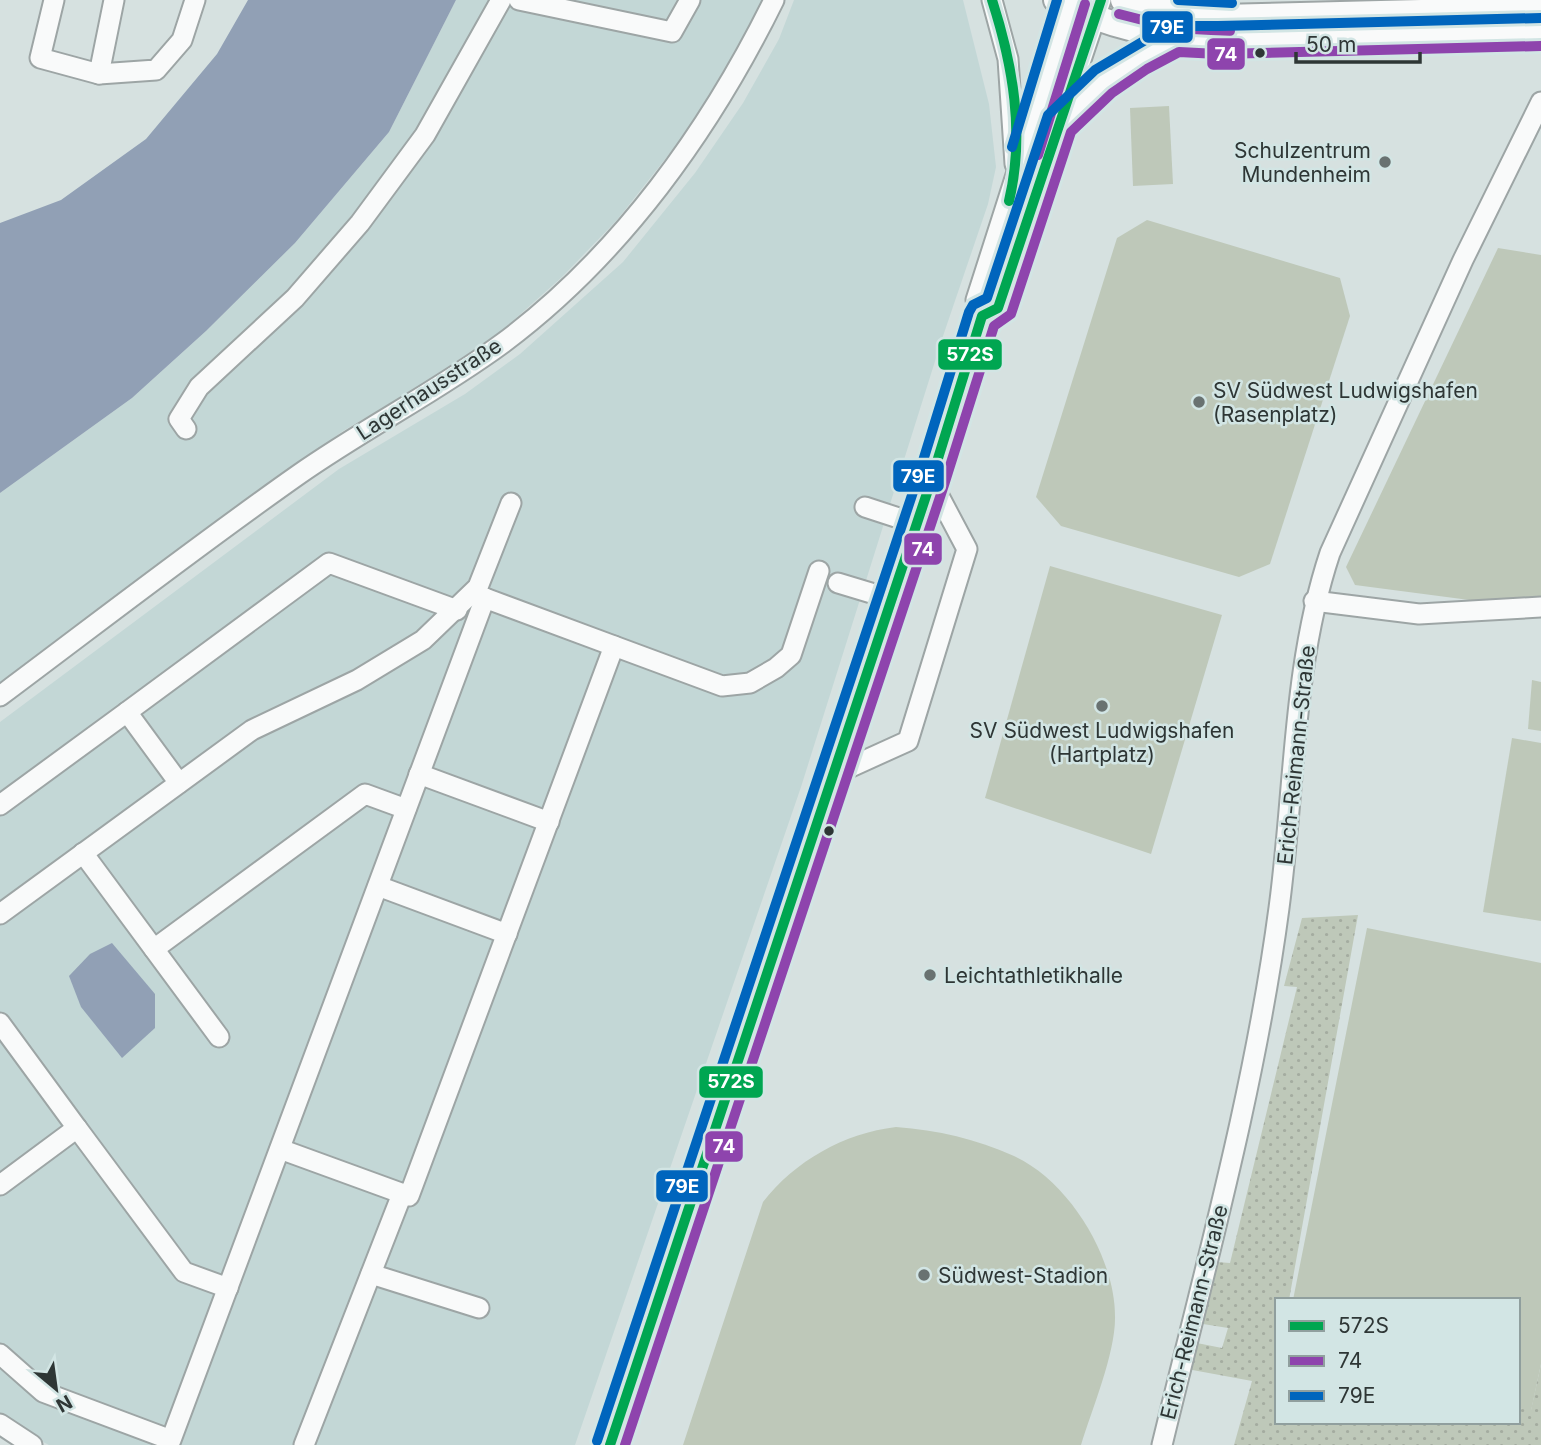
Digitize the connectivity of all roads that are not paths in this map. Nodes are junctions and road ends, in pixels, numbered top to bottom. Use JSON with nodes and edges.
{"nodes":[{"id":1,"x":54,"y":0,"type":"edge"},
{"id":2,"x":114,"y":0,"type":"edge"},
{"id":3,"x":195,"y":0,"type":"edge"},
{"id":4,"x":501,"y":0,"type":"edge"},
{"id":5,"x":519,"y":0,"type":"edge"},
{"id":6,"x":690,"y":0,"type":"edge"},
{"id":7,"x":774,"y":0,"type":"edge"},
{"id":8,"x":992,"y":0,"type":"edge"},
{"id":9,"x":1123,"y":0,"type":"edge"},
{"id":10,"x":1194,"y":0,"type":"edge"},
{"id":11,"x":1066,"y":2,"type":"edge"},
{"id":12,"x":1098,"y":9,"type":"edge"},
{"id":13,"x":1541,"y":9,"type":"edge"},
{"id":14,"x":1221,"y":18,"type":"junction"},
{"id":15,"x":1541,"y":32,"type":"edge"},
{"id":16,"x":1176,"y":38,"type":"junction"},
{"id":17,"x":99,"y":74,"type":"junction"},
{"id":18,"x":1541,"y":102,"type":"edge"},
{"id":19,"x":1059,"y":124,"type":"junction"},
{"id":20,"x":1016,"y":180,"type":"junction"},
{"id":21,"x":982,"y":316,"type":"junction"},
{"id":22,"x":186,"y":429,"type":"dead end"},
{"id":23,"x":931,"y":481,"type":"junction"},
{"id":24,"x":511,"y":503,"type":"dead end"},
{"id":25,"x":865,"y":507,"type":"dead end"},
{"id":26,"x":917,"y":524,"type":"junction"},
{"id":27,"x":818,"y":571,"type":"dead end"},
{"id":28,"x":838,"y":583,"type":"dead end"},
{"id":29,"x":479,"y":596,"type":"junction"},
{"id":30,"x":891,"y":599,"type":"junction"},
{"id":31,"x":1314,"y":601,"type":"junction"},
{"id":32,"x":1541,"y":607,"type":"edge"},
{"id":33,"x":457,"y":610,"type":"junction"},
{"id":34,"x":614,"y":646,"type":"junction"},
{"id":35,"x":0,"y":696,"type":"edge"},
{"id":36,"x":127,"y":712,"type":"junction"},
{"id":37,"x":419,"y":774,"type":"junction"},
{"id":38,"x":833,"y":775,"type":"junction"},
{"id":39,"x":179,"y":783,"type":"junction"},
{"id":40,"x":0,"y":805,"type":"edge"},
{"id":41,"x":406,"y":809,"type":"junction"},
{"id":42,"x":549,"y":822,"type":"junction"},
{"id":43,"x":83,"y":853,"type":"junction"},
{"id":44,"x":378,"y":886,"type":"junction"},
{"id":45,"x":0,"y":914,"type":"edge"},
{"id":46,"x":507,"y":934,"type":"junction"},
{"id":47,"x":154,"y":949,"type":"junction"},
{"id":48,"x":0,"y":1023,"type":"edge"},
{"id":49,"x":219,"y":1037,"type":"dead end"},
{"id":50,"x":77,"y":1128,"type":"junction"},
{"id":51,"x":280,"y":1149,"type":"junction"},
{"id":52,"x":0,"y":1185,"type":"edge"},
{"id":53,"x":402,"y":1194,"type":"junction"},
{"id":54,"x":371,"y":1274,"type":"junction"},
{"id":55,"x":228,"y":1288,"type":"junction"},
{"id":56,"x":479,"y":1308,"type":"dead end"},
{"id":57,"x":0,"y":1354,"type":"edge"},
{"id":58,"x":0,"y":1424,"type":"edge"},
{"id":59,"x":32,"y":1445,"type":"edge"},
{"id":60,"x":304,"y":1445,"type":"edge"},
{"id":61,"x":610,"y":1445,"type":"edge"},
{"id":62,"x":1162,"y":1445,"type":"edge"}],
"edges":[{"from":1,"to":17,"type":"street"},
{"from":2,"to":17,"type":"street"},
{"from":3,"to":17,"type":"street"},
{"from":4,"to":22,"type":"street"},
{"from":5,"to":6,"type":"street"},
{"from":7,"to":35,"type":"street","name":"Lagerhausstraße"},
{"from":8,"to":20,"type":"street"},
{"from":9,"to":14,"type":"main road"},
{"from":10,"to":14,"type":"street"},
{"from":11,"to":12,"type":"main road"},
{"from":11,"to":20,"type":"street"},
{"from":12,"to":16,"type":"main road"},
{"from":12,"to":19,"type":"street"},
{"from":13,"to":14,"type":"main road"},
{"from":15,"to":16,"type":"main road"},
{"from":16,"to":19,"type":"street"},
{"from":18,"to":31,"type":"street","name":"Erich-Reimann-Straße"},
{"from":19,"to":21,"type":"street"},
{"from":20,"to":21,"type":"street"},
{"from":21,"to":23,"type":"street"},
{"from":23,"to":26,"type":"street"},
{"from":23,"to":38,"type":"street"},
{"from":24,"to":29,"type":"street"},
{"from":25,"to":26,"type":"street"},
{"from":26,"to":30,"type":"street"},
{"from":27,"to":34,"type":"street"},
{"from":28,"to":30,"type":"street"},
{"from":29,"to":33,"type":"street"},
{"from":29,"to":34,"type":"street"},
{"from":29,"to":37,"type":"street"},
{"from":30,"to":38,"type":"street"},
{"from":31,"to":32,"type":"street"},
{"from":31,"to":62,"type":"street","name":"Erich-Reimann-Straße"},
{"from":33,"to":36,"type":"street"},
{"from":33,"to":39,"type":"street"},
{"from":34,"to":42,"type":"street"},
{"from":36,"to":39,"type":"street"},
{"from":36,"to":40,"type":"street"},
{"from":37,"to":41,"type":"street"},
{"from":37,"to":42,"type":"street"},
{"from":38,"to":61,"type":"street"},
{"from":39,"to":43,"type":"street"},
{"from":41,"to":44,"type":"street"},
{"from":41,"to":47,"type":"street"},
{"from":42,"to":46,"type":"street"},
{"from":43,"to":45,"type":"street"},
{"from":43,"to":47,"type":"street"},
{"from":44,"to":46,"type":"street"},
{"from":44,"to":51,"type":"street"},
{"from":46,"to":53,"type":"street"},
{"from":47,"to":49,"type":"street"},
{"from":48,"to":50,"type":"street"},
{"from":50,"to":52,"type":"street"},
{"from":50,"to":55,"type":"street"},
{"from":51,"to":53,"type":"street"},
{"from":51,"to":55,"type":"street"},
{"from":53,"to":54,"type":"street"},
{"from":54,"to":56,"type":"street"},
{"from":54,"to":60,"type":"street"},
{"from":55,"to":57,"type":"street"},
{"from":58,"to":59,"type":"street"}]}
